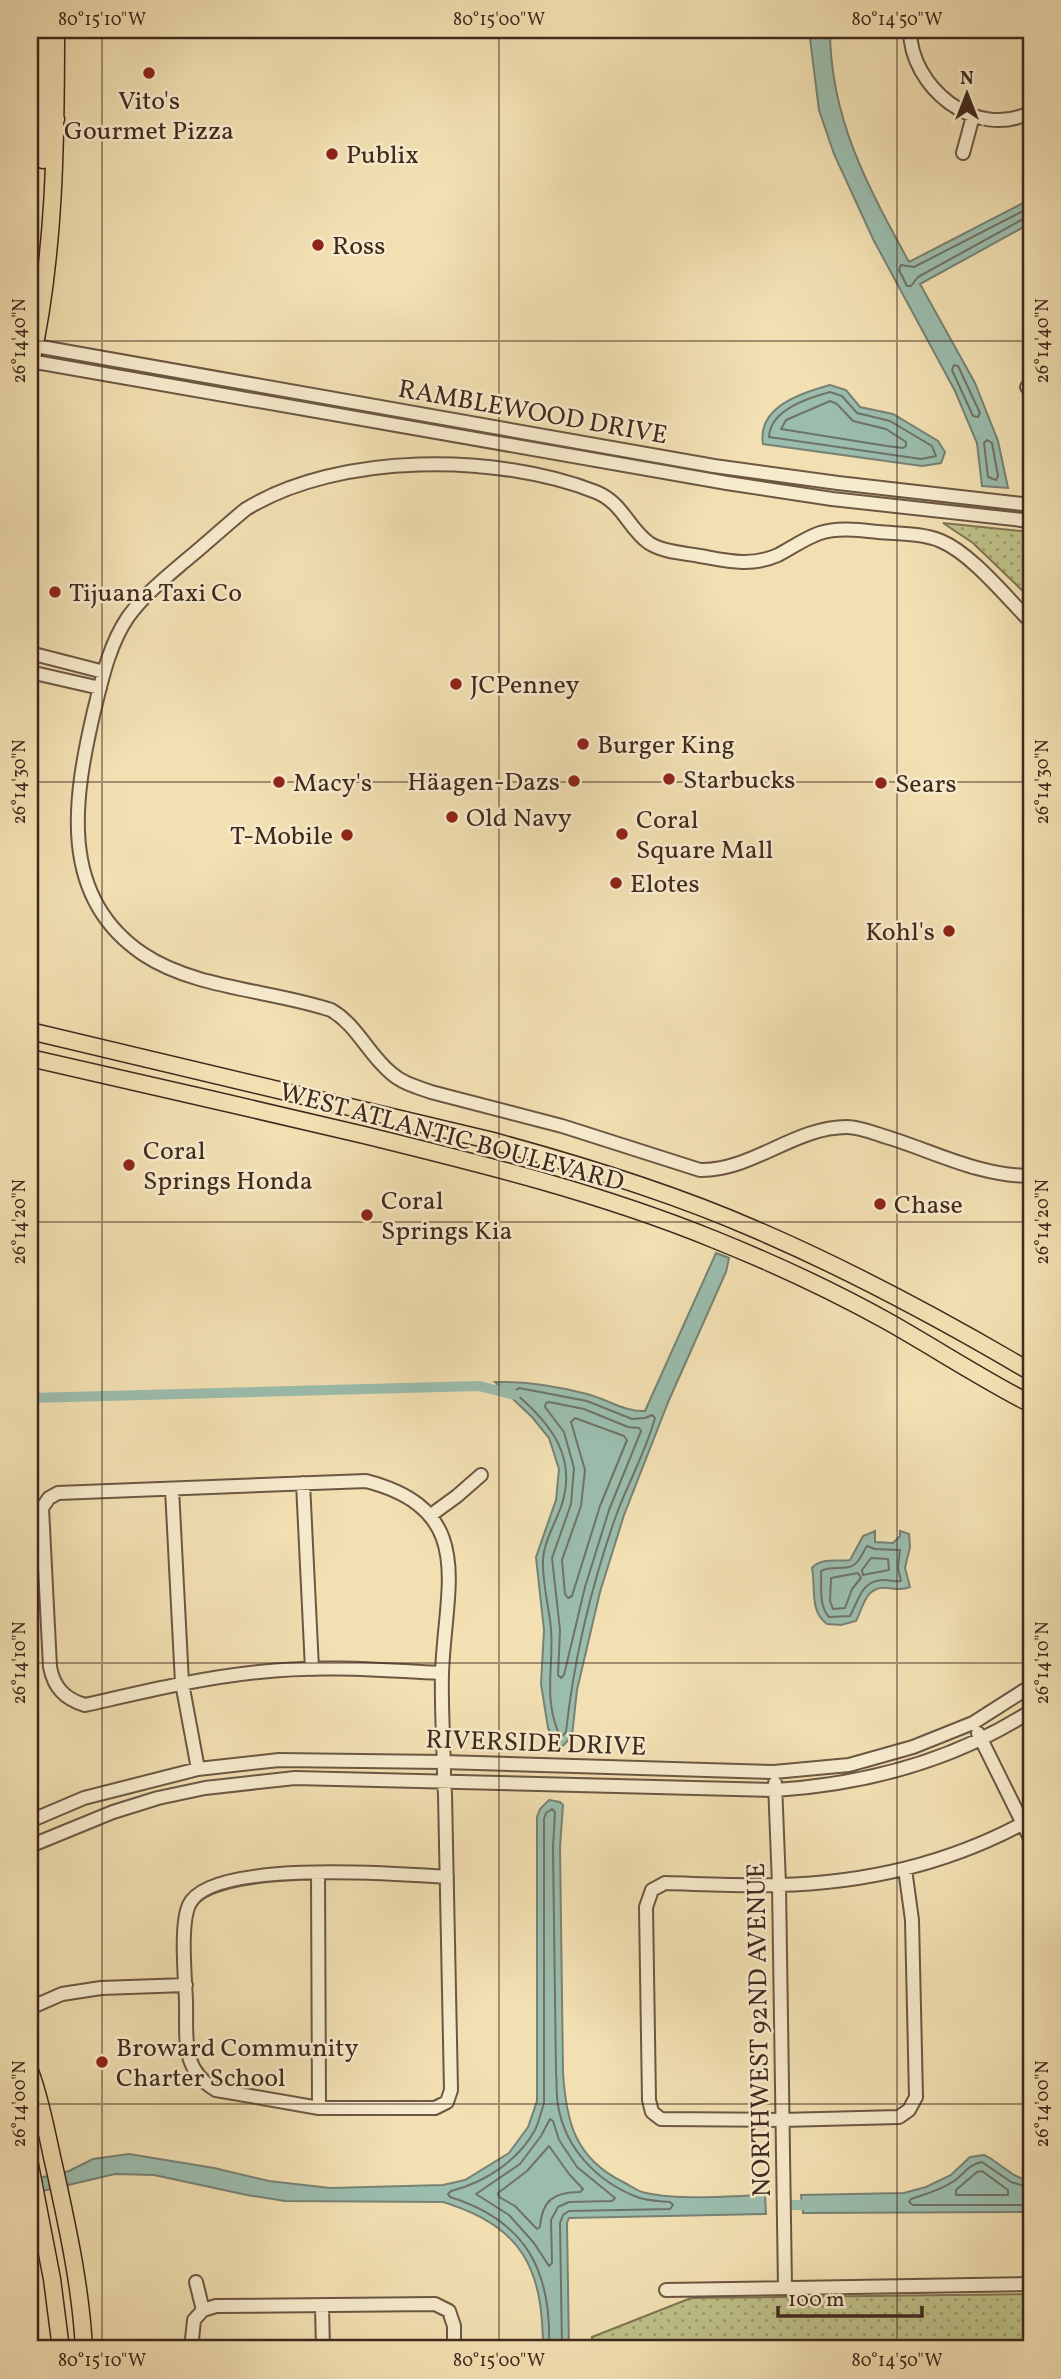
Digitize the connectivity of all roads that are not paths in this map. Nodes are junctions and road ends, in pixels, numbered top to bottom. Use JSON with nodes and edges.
{"nodes":[{"id":1,"x":30,"y":30,"type":"edge"},
{"id":2,"x":40,"y":30,"type":"edge"},
{"id":3,"x":56,"y":30,"type":"edge"},
{"id":4,"x":910,"y":30,"type":"edge"},
{"id":5,"x":30,"y":50,"type":"edge"},
{"id":6,"x":30,"y":107,"type":"edge"},
{"id":7,"x":1031,"y":112,"type":"edge"},
{"id":8,"x":973,"y":116,"type":"junction"},
{"id":9,"x":56,"y":119,"type":"junction"},
{"id":10,"x":963,"y":153,"type":"dead end"},
{"id":11,"x":51,"y":196,"type":"junction"},
{"id":12,"x":31,"y":357,"type":"edge"},
{"id":13,"x":1031,"y":505,"type":"edge"},
{"id":14,"x":1031,"y":521,"type":"edge"},
{"id":15,"x":1031,"y":622,"type":"edge"},
{"id":16,"x":30,"y":653,"type":"edge"},
{"id":17,"x":30,"y":672,"type":"edge"},
{"id":18,"x":104,"y":672,"type":"junction"},
{"id":19,"x":100,"y":688,"type":"junction"},
{"id":20,"x":30,"y":1031,"type":"edge"},
{"id":21,"x":30,"y":1058,"type":"edge"},
{"id":22,"x":1031,"y":1175,"type":"edge"},
{"id":23,"x":1031,"y":1372,"type":"edge"},
{"id":24,"x":1031,"y":1404,"type":"edge"},
{"id":25,"x":481,"y":1475,"type":"dead end"},
{"id":26,"x":303,"y":1483,"type":"junction"},
{"id":27,"x":172,"y":1489,"type":"junction"},
{"id":28,"x":431,"y":1515,"type":"junction"},
{"id":29,"x":36,"y":1546,"type":"edge"},
{"id":30,"x":313,"y":1669,"type":"junction"},
{"id":31,"x":442,"y":1673,"type":"junction"},
{"id":32,"x":182,"y":1684,"type":"junction"},
{"id":33,"x":1031,"y":1686,"type":"edge"},
{"id":34,"x":1031,"y":1711,"type":"edge"},
{"id":35,"x":973,"y":1723,"type":"junction"},
{"id":36,"x":982,"y":1739,"type":"junction"},
{"id":37,"x":444,"y":1762,"type":"junction"},
{"id":38,"x":198,"y":1769,"type":"junction"},
{"id":39,"x":774,"y":1772,"type":"junction"},
{"id":40,"x":444,"y":1780,"type":"junction"},
{"id":41,"x":776,"y":1790,"type":"junction"},
{"id":42,"x":30,"y":1821,"type":"edge"},
{"id":43,"x":1028,"y":1821,"type":"edge"},
{"id":44,"x":1031,"y":1840,"type":"edge"},
{"id":45,"x":30,"y":1846,"type":"edge"},
{"id":46,"x":905,"y":1869,"type":"junction"},
{"id":47,"x":318,"y":1873,"type":"junction"},
{"id":48,"x":447,"y":1877,"type":"junction"},
{"id":49,"x":779,"y":1885,"type":"junction"},
{"id":50,"x":186,"y":1985,"type":"junction"},
{"id":51,"x":30,"y":2008,"type":"edge"},
{"id":52,"x":30,"y":2071,"type":"edge"},
{"id":53,"x":319,"y":2108,"type":"junction"},
{"id":54,"x":782,"y":2120,"type":"junction"},
{"id":55,"x":31,"y":2170,"type":"edge"},
{"id":56,"x":196,"y":2282,"type":"dead end"},
{"id":57,"x":1031,"y":2284,"type":"edge"},
{"id":58,"x":785,"y":2287,"type":"junction"},
{"id":59,"x":666,"y":2290,"type":"dead end"},
{"id":60,"x":322,"y":2306,"type":"junction"},
{"id":61,"x":203,"y":2309,"type":"junction"},
{"id":62,"x":61,"y":2348,"type":"edge"},
{"id":63,"x":84,"y":2349,"type":"edge"},
{"id":64,"x":191,"y":2349,"type":"edge"},
{"id":65,"x":323,"y":2349,"type":"edge"},
{"id":66,"x":454,"y":2349,"type":"edge"}],
"edges":[{"from":1,"to":5,"type":"main road"},
{"from":2,"to":9,"type":"main road"},
{"from":3,"to":9,"type":"main road"},
{"from":4,"to":8,"type":"street"},
{"from":6,"to":11,"type":"main road"},
{"from":7,"to":8,"type":"street"},
{"from":8,"to":10,"type":"street"},
{"from":9,"to":11,"type":"main road"},
{"from":11,"to":12,"type":"main road"},
{"from":12,"to":13,"type":"street","name":"RAMBLEWOOD DRIVE"},
{"from":12,"to":14,"type":"street","name":"RAMBLEWOOD DRIVE"},
{"from":15,"to":18,"type":"street"},
{"from":16,"to":18,"type":"street"},
{"from":17,"to":19,"type":"street"},
{"from":18,"to":19,"type":"street"},
{"from":19,"to":22,"type":"street"},
{"from":20,"to":23,"type":"main road","name":"WEST ATLANTIC BOULEVARD"},
{"from":21,"to":24,"type":"main road","name":"WEST ATLANTIC BOULEVARD"},
{"from":25,"to":28,"type":"street"},
{"from":26,"to":27,"type":"street"},
{"from":26,"to":28,"type":"street"},
{"from":26,"to":30,"type":"street"},
{"from":27,"to":29,"type":"street"},
{"from":27,"to":32,"type":"street"},
{"from":28,"to":31,"type":"street"},
{"from":29,"to":32,"type":"street"},
{"from":30,"to":31,"type":"street"},
{"from":30,"to":32,"type":"street"},
{"from":31,"to":37,"type":"street"},
{"from":32,"to":38,"type":"street"},
{"from":33,"to":35,"type":"street","name":"RIVERSIDE DRIVE"},
{"from":34,"to":36,"type":"street","name":"RIVERSIDE DRIVE"},
{"from":35,"to":36,"type":"street"},
{"from":35,"to":39,"type":"street","name":"RIVERSIDE DRIVE"},
{"from":36,"to":41,"type":"street","name":"RIVERSIDE DRIVE"},
{"from":36,"to":43,"type":"street"},
{"from":37,"to":38,"type":"street","name":"RIVERSIDE DRIVE"},
{"from":37,"to":39,"type":"street","name":"RIVERSIDE DRIVE"},
{"from":37,"to":40,"type":"street"},
{"from":38,"to":42,"type":"street","name":"RIVERSIDE DRIVE"},
{"from":39,"to":41,"type":"street","name":"NORTHWEST 92ND AVENUE"},
{"from":40,"to":41,"type":"street","name":"RIVERSIDE DRIVE"},
{"from":40,"to":45,"type":"street","name":"RIVERSIDE DRIVE"},
{"from":40,"to":48,"type":"street"},
{"from":41,"to":49,"type":"street","name":"NORTHWEST 92ND AVENUE"},
{"from":43,"to":44,"type":"street"},
{"from":43,"to":46,"type":"street"},
{"from":46,"to":49,"type":"street"},
{"from":46,"to":54,"type":"street"},
{"from":47,"to":48,"type":"street"},
{"from":47,"to":50,"type":"street"},
{"from":47,"to":53,"type":"street"},
{"from":48,"to":53,"type":"street"},
{"from":49,"to":54,"type":"street","name":"NORTHWEST 92ND AVENUE"},
{"from":49,"to":54,"type":"street"},
{"from":50,"to":51,"type":"street"},
{"from":50,"to":53,"type":"street"},
{"from":52,"to":63,"type":"main road"},
{"from":54,"to":58,"type":"street","name":"NORTHWEST 92ND AVENUE"},
{"from":55,"to":62,"type":"main road"},
{"from":56,"to":61,"type":"street"},
{"from":57,"to":58,"type":"street"},
{"from":58,"to":59,"type":"street"},
{"from":60,"to":61,"type":"street"},
{"from":60,"to":65,"type":"street"},
{"from":60,"to":66,"type":"street"},
{"from":61,"to":64,"type":"street"}]}
